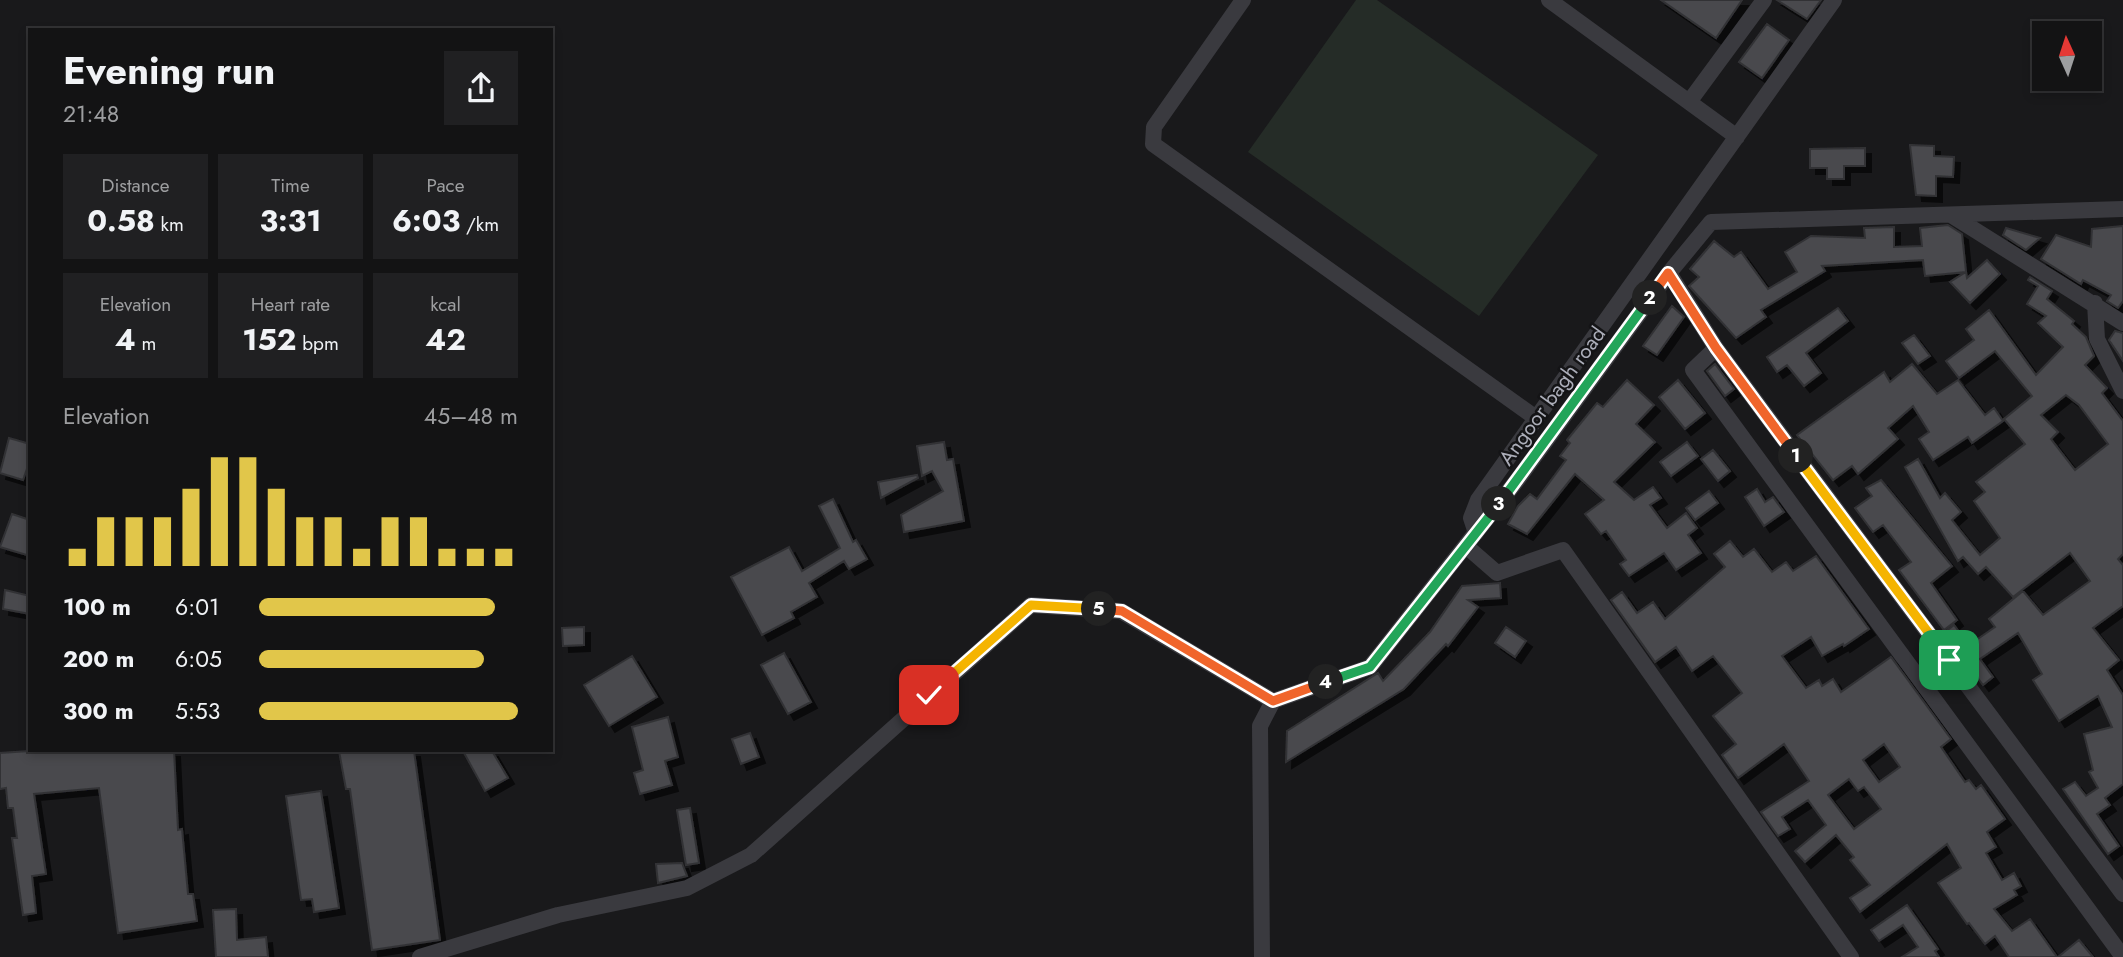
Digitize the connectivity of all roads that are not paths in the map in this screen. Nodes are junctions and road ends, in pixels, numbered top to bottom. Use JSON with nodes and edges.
{"nodes":[{"id":1,"x":1243,"y":0,"type":"edge"},
{"id":2,"x":1549,"y":0,"type":"edge"},
{"id":3,"x":1764,"y":0,"type":"edge"},
{"id":4,"x":1834,"y":0,"type":"edge"},
{"id":5,"x":1689,"y":102,"type":"junction"},
{"id":6,"x":1737,"y":137,"type":"junction"},
{"id":7,"x":2123,"y":209,"type":"edge"},
{"id":8,"x":1951,"y":215,"type":"junction"},
{"id":9,"x":1668,"y":273,"type":"junction"},
{"id":10,"x":2095,"y":303,"type":"junction"},
{"id":11,"x":2123,"y":323,"type":"edge"},
{"id":12,"x":1716,"y":348,"type":"junction"},
{"id":13,"x":2123,"y":391,"type":"edge"},
{"id":14,"x":1536,"y":418,"type":"junction"},
{"id":15,"x":1476,"y":533,"type":"junction"},
{"id":16,"x":1466,"y":546,"type":"junction"},
{"id":17,"x":1273,"y":701,"type":"junction"},
{"id":18,"x":2123,"y":894,"type":"edge"},
{"id":19,"x":420,"y":957,"type":"edge"},
{"id":20,"x":1262,"y":957,"type":"edge"},
{"id":21,"x":1851,"y":957,"type":"edge"},
{"id":22,"x":2123,"y":957,"type":"edge"}],
"edges":[{"from":1,"to":14,"type":"street"},
{"from":2,"to":5,"type":"street"},
{"from":3,"to":5,"type":"street"},
{"from":4,"to":6,"type":"street"},
{"from":5,"to":6,"type":"street"},
{"from":6,"to":14,"type":"street"},
{"from":7,"to":8,"type":"street","name":"Angoor bagh road"},
{"from":8,"to":9,"type":"street","name":"Angoor bagh road"},
{"from":8,"to":10,"type":"street"},
{"from":9,"to":12,"type":"street"},
{"from":9,"to":15,"type":"street","name":"Angoor bagh road"},
{"from":10,"to":11,"type":"street"},
{"from":10,"to":13,"type":"street"},
{"from":12,"to":18,"type":"street"},
{"from":12,"to":22,"type":"street"},
{"from":14,"to":15,"type":"street"},
{"from":15,"to":16,"type":"street","name":"Angoor bagh road"},
{"from":16,"to":17,"type":"street","name":"Angoor bagh road"},
{"from":16,"to":21,"type":"street"},
{"from":17,"to":19,"type":"street"},
{"from":17,"to":20,"type":"street"}]}
